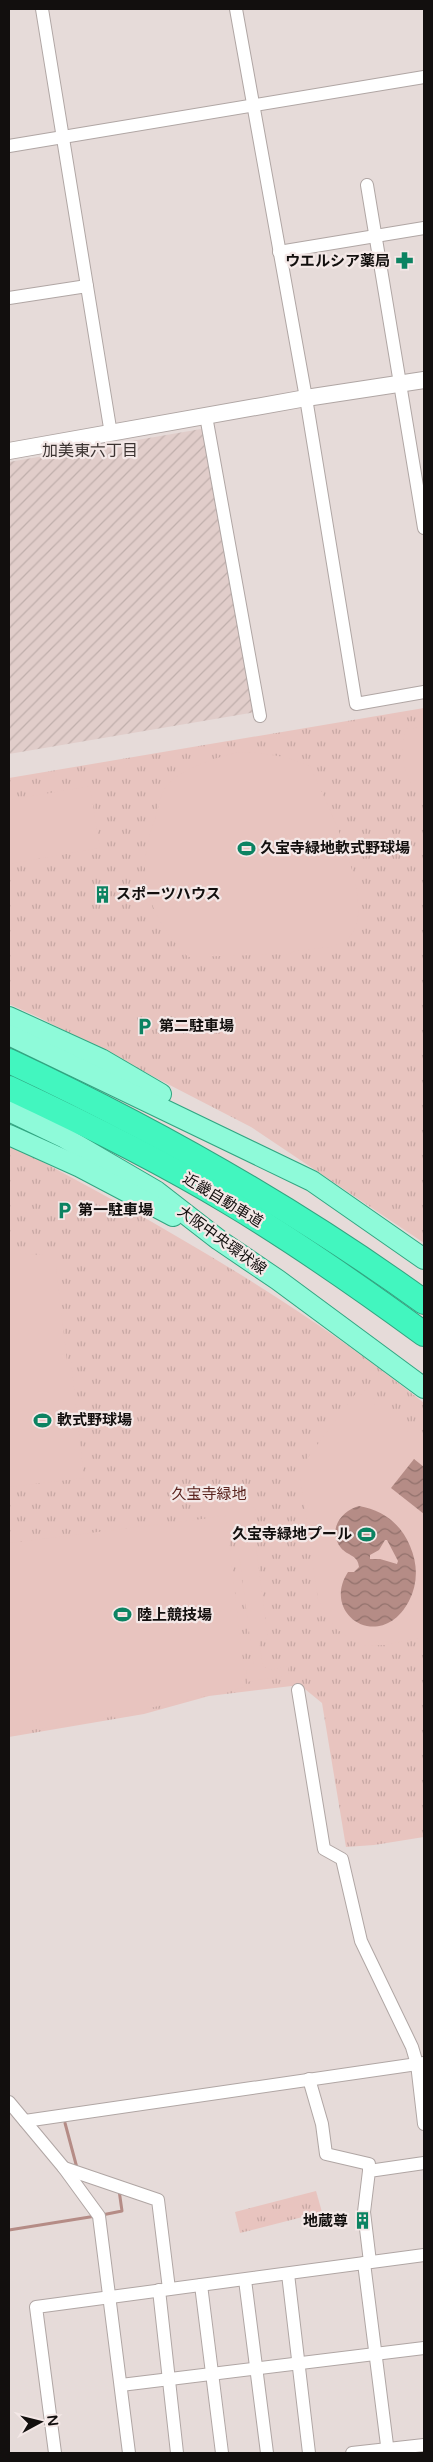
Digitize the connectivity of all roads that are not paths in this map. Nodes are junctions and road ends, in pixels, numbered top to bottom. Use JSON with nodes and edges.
{"nodes":[{"id":1,"x":42,"y":9,"type":"edge"},
{"id":2,"x":236,"y":9,"type":"edge"},
{"id":3,"x":424,"y":77,"type":"edge"},
{"id":4,"x":252,"y":106,"type":"junction"},
{"id":5,"x":63,"y":137,"type":"junction"},
{"id":6,"x":9,"y":146,"type":"edge"},
{"id":7,"x":367,"y":185,"type":"dead end"},
{"id":8,"x":424,"y":228,"type":"edge"},
{"id":9,"x":375,"y":236,"type":"junction"},
{"id":10,"x":279,"y":252,"type":"junction"},
{"id":11,"x":87,"y":286,"type":"junction"},
{"id":12,"x":9,"y":298,"type":"edge"},
{"id":13,"x":424,"y":380,"type":"edge"},
{"id":14,"x":400,"y":384,"type":"junction"},
{"id":15,"x":306,"y":398,"type":"junction"},
{"id":16,"x":206,"y":416,"type":"junction"},
{"id":17,"x":111,"y":434,"type":"junction"},
{"id":18,"x":9,"y":451,"type":"edge"},
{"id":19,"x":424,"y":528,"type":"edge"},
{"id":20,"x":424,"y":692,"type":"edge"},
{"id":21,"x":260,"y":716,"type":"dead end"},
{"id":22,"x":9,"y":1017,"type":"edge"},
{"id":23,"x":9,"y":1035,"type":"edge"},
{"id":24,"x":9,"y":1061,"type":"edge"},
{"id":25,"x":9,"y":1088,"type":"edge"},
{"id":26,"x":9,"y":1110,"type":"edge"},
{"id":27,"x":9,"y":1135,"type":"edge"},
{"id":28,"x":312,"y":1181,"type":"junction"},
{"id":29,"x":308,"y":1222,"type":"junction"},
{"id":30,"x":219,"y":1240,"type":"junction"},
{"id":31,"x":424,"y":1259,"type":"edge"},
{"id":32,"x":424,"y":1288,"type":"edge"},
{"id":33,"x":424,"y":1302,"type":"edge"},
{"id":34,"x":424,"y":1334,"type":"edge"},
{"id":35,"x":424,"y":1388,"type":"edge"},
{"id":36,"x":298,"y":1690,"type":"dead end"},
{"id":37,"x":421,"y":2063,"type":"edge"},
{"id":38,"x":309,"y":2079,"type":"junction"},
{"id":39,"x":9,"y":2102,"type":"edge"},
{"id":40,"x":24,"y":2121,"type":"junction"},
{"id":41,"x":424,"y":2124,"type":"edge"},
{"id":42,"x":424,"y":2163,"type":"edge"},
{"id":43,"x":64,"y":2168,"type":"junction"},
{"id":44,"x":369,"y":2171,"type":"junction"},
{"id":45,"x":424,"y":2255,"type":"edge"},
{"id":46,"x":367,"y":2263,"type":"junction"},
{"id":47,"x":288,"y":2274,"type":"junction"},
{"id":48,"x":245,"y":2280,"type":"junction"},
{"id":49,"x":201,"y":2285,"type":"junction"},
{"id":50,"x":164,"y":2289,"type":"junction"},
{"id":51,"x":110,"y":2297,"type":"junction"},
{"id":52,"x":424,"y":2348,"type":"edge"},
{"id":53,"x":376,"y":2354,"type":"junction"},
{"id":54,"x":298,"y":2364,"type":"junction"},
{"id":55,"x":256,"y":2370,"type":"junction"},
{"id":56,"x":212,"y":2374,"type":"junction"},
{"id":57,"x":169,"y":2379,"type":"junction"},
{"id":58,"x":121,"y":2385,"type":"junction"},
{"id":59,"x":424,"y":2445,"type":"edge"},
{"id":60,"x":388,"y":2451,"type":"edge"},
{"id":61,"x":55,"y":2453,"type":"edge"},
{"id":62,"x":129,"y":2453,"type":"edge"},
{"id":63,"x":177,"y":2453,"type":"edge"},
{"id":64,"x":222,"y":2453,"type":"edge"},
{"id":65,"x":267,"y":2453,"type":"edge"},
{"id":66,"x":309,"y":2453,"type":"edge"},
{"id":67,"x":352,"y":2453,"type":"edge"}],
"edges":[{"from":1,"to":5,"type":"street"},
{"from":2,"to":4,"type":"street"},
{"from":3,"to":4,"type":"street"},
{"from":4,"to":5,"type":"street"},
{"from":4,"to":10,"type":"street"},
{"from":5,"to":6,"type":"street"},
{"from":5,"to":11,"type":"street"},
{"from":7,"to":9,"type":"street"},
{"from":8,"to":9,"type":"street"},
{"from":9,"to":10,"type":"street"},
{"from":9,"to":14,"type":"street"},
{"from":10,"to":15,"type":"street"},
{"from":11,"to":12,"type":"street"},
{"from":11,"to":17,"type":"street"},
{"from":13,"to":14,"type":"street"},
{"from":14,"to":15,"type":"street"},
{"from":14,"to":19,"type":"street"},
{"from":15,"to":16,"type":"street"},
{"from":15,"to":20,"type":"street"},
{"from":16,"to":17,"type":"street"},
{"from":16,"to":21,"type":"street"},
{"from":17,"to":18,"type":"street"},
{"from":22,"to":28,"type":"main road"},
{"from":23,"to":28,"type":"main road"},
{"from":24,"to":29,"type":"highway","name":"近畿自動車道"},
{"from":25,"to":34,"type":"highway","name":"近畿自動車道"},
{"from":26,"to":30,"type":"main road","name":"大阪中央環状線"},
{"from":27,"to":30,"type":"main road"},
{"from":28,"to":31,"type":"main road"},
{"from":29,"to":32,"type":"highway"},
{"from":29,"to":33,"type":"highway","name":"近畿自動車道"},
{"from":30,"to":35,"type":"main road","name":"大阪中央環状線"},
{"from":36,"to":37,"type":"street"},
{"from":37,"to":38,"type":"street"},
{"from":37,"to":41,"type":"street"},
{"from":38,"to":40,"type":"street"},
{"from":38,"to":44,"type":"street"},
{"from":39,"to":40,"type":"street"},
{"from":40,"to":43,"type":"street"},
{"from":42,"to":44,"type":"street"},
{"from":43,"to":50,"type":"street"},
{"from":43,"to":51,"type":"street"},
{"from":44,"to":46,"type":"street"},
{"from":45,"to":46,"type":"street"},
{"from":46,"to":47,"type":"street"},
{"from":46,"to":53,"type":"street"},
{"from":47,"to":48,"type":"street"},
{"from":47,"to":54,"type":"street"},
{"from":48,"to":49,"type":"street"},
{"from":48,"to":55,"type":"street"},
{"from":49,"to":50,"type":"street"},
{"from":49,"to":56,"type":"street"},
{"from":50,"to":51,"type":"street"},
{"from":50,"to":57,"type":"street"},
{"from":51,"to":58,"type":"street"},
{"from":51,"to":61,"type":"street"},
{"from":52,"to":53,"type":"street"},
{"from":53,"to":54,"type":"street"},
{"from":53,"to":60,"type":"street"},
{"from":54,"to":55,"type":"street"},
{"from":54,"to":66,"type":"street"},
{"from":55,"to":56,"type":"street"},
{"from":55,"to":65,"type":"street"},
{"from":56,"to":57,"type":"street"},
{"from":56,"to":64,"type":"street"},
{"from":57,"to":58,"type":"street"},
{"from":57,"to":63,"type":"street"},
{"from":58,"to":62,"type":"street"},
{"from":59,"to":60,"type":"street"},
{"from":60,"to":67,"type":"street"}]}
